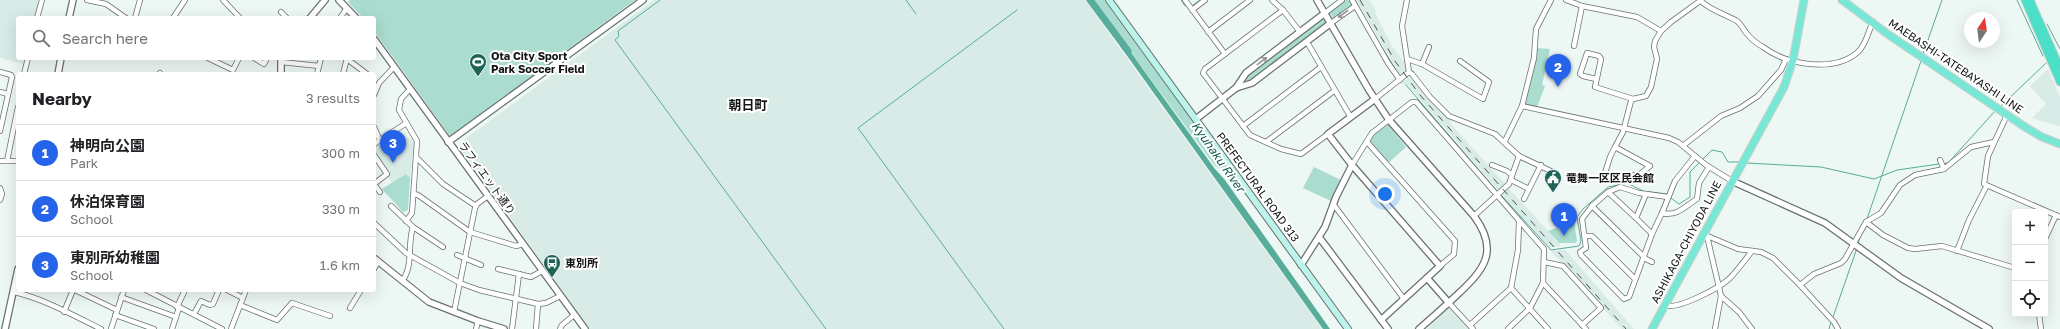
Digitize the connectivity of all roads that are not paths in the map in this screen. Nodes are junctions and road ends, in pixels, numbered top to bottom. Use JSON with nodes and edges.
{"nodes":[{"id":1,"x":42,"y":0,"type":"edge"},
{"id":2,"x":73,"y":0,"type":"edge"},
{"id":3,"x":87,"y":0,"type":"edge"},
{"id":4,"x":140,"y":0,"type":"edge"},
{"id":5,"x":185,"y":0,"type":"edge"},
{"id":6,"x":223,"y":0,"type":"edge"},
{"id":7,"x":325,"y":0,"type":"edge"},
{"id":8,"x":338,"y":0,"type":"edge"},
{"id":9,"x":644,"y":0,"type":"edge"},
{"id":10,"x":1108,"y":0,"type":"edge"},
{"id":11,"x":1185,"y":0,"type":"edge"},
{"id":12,"x":1205,"y":0,"type":"edge"},
{"id":13,"x":1250,"y":0,"type":"edge"},
{"id":14,"x":1272,"y":0,"type":"edge"},
{"id":15,"x":1318,"y":0,"type":"edge"},
{"id":16,"x":1342,"y":0,"type":"edge"},
{"id":17,"x":1352,"y":0,"type":"edge"},
{"id":18,"x":1407,"y":0,"type":"edge"},
{"id":19,"x":1551,"y":0,"type":"edge"},
{"id":20,"x":1566,"y":0,"type":"edge"},
{"id":21,"x":1700,"y":0,"type":"edge"},
{"id":22,"x":1804,"y":0,"type":"edge"},
{"id":23,"x":1842,"y":0,"type":"edge"},
{"id":24,"x":2025,"y":0,"type":"edge"},
{"id":25,"x":2030,"y":0,"type":"edge"},
{"id":26,"x":106,"y":2,"type":"edge"},
{"id":27,"x":1355,"y":6,"type":"junction"},
{"id":28,"x":1582,"y":6,"type":"junction"},
{"id":29,"x":347,"y":8,"type":"junction"},
{"id":30,"x":1192,"y":10,"type":"junction"},
{"id":31,"x":1283,"y":10,"type":"junction"},
{"id":32,"x":281,"y":12,"type":"dead end"},
{"id":33,"x":1325,"y":13,"type":"junction"},
{"id":34,"x":38,"y":16,"type":"edge"},
{"id":35,"x":69,"y":16,"type":"edge"},
{"id":36,"x":124,"y":16,"type":"edge"},
{"id":37,"x":136,"y":16,"type":"edge"},
{"id":38,"x":174,"y":16,"type":"edge"},
{"id":39,"x":238,"y":16,"type":"edge"},
{"id":40,"x":285,"y":16,"type":"edge"},
{"id":41,"x":312,"y":16,"type":"edge"},
{"id":42,"x":341,"y":16,"type":"edge"},
{"id":43,"x":354,"y":16,"type":"edge"},
{"id":44,"x":1873,"y":21,"type":"junction"},
{"id":45,"x":1331,"y":23,"type":"junction"},
{"id":46,"x":1661,"y":31,"type":"junction"},
{"id":47,"x":1208,"y":32,"type":"junction"},
{"id":48,"x":1300,"y":32,"type":"junction"},
{"id":49,"x":376,"y":42,"type":"edge"},
{"id":50,"x":1307,"y":42,"type":"junction"},
{"id":51,"x":1574,"y":46,"type":"dead end"},
{"id":52,"x":1430,"y":47,"type":"dead end"},
{"id":53,"x":1225,"y":54,"type":"junction"},
{"id":54,"x":1790,"y":59,"type":"junction"},
{"id":55,"x":28,"y":60,"type":"edge"},
{"id":56,"x":61,"y":60,"type":"edge"},
{"id":57,"x":212,"y":60,"type":"edge"},
{"id":58,"x":238,"y":60,"type":"edge"},
{"id":59,"x":257,"y":60,"type":"edge"},
{"id":60,"x":266,"y":60,"type":"edge"},
{"id":61,"x":281,"y":60,"type":"edge"},
{"id":62,"x":320,"y":60,"type":"edge"},
{"id":63,"x":346,"y":60,"type":"edge"},
{"id":64,"x":350,"y":60,"type":"edge"},
{"id":65,"x":1407,"y":60,"type":"junction"},
{"id":66,"x":1460,"y":62,"type":"dead end"},
{"id":67,"x":1422,"y":64,"type":"junction"},
{"id":68,"x":319,"y":66,"type":"junction"},
{"id":69,"x":394,"y":67,"type":"junction"},
{"id":70,"x":1321,"y":67,"type":"junction"},
{"id":71,"x":2060,"y":68,"type":"edge"},
{"id":72,"x":0,"y":72,"type":"edge"},
{"id":73,"x":24,"y":72,"type":"edge"},
{"id":74,"x":58,"y":72,"type":"edge"},
{"id":75,"x":281,"y":72,"type":"edge"},
{"id":76,"x":318,"y":72,"type":"edge"},
{"id":77,"x":344,"y":72,"type":"edge"},
{"id":78,"x":364,"y":72,"type":"edge"},
{"id":79,"x":1409,"y":72,"type":"junction"},
{"id":80,"x":1596,"y":79,"type":"junction"},
{"id":81,"x":1400,"y":80,"type":"junction"},
{"id":82,"x":376,"y":81,"type":"edge"},
{"id":83,"x":2060,"y":82,"type":"edge"},
{"id":84,"x":379,"y":83,"type":"junction"},
{"id":85,"x":1236,"y":88,"type":"junction"},
{"id":86,"x":410,"y":89,"type":"junction"},
{"id":87,"x":376,"y":90,"type":"edge"},
{"id":88,"x":1334,"y":91,"type":"junction"},
{"id":89,"x":0,"y":92,"type":"edge"},
{"id":90,"x":8,"y":94,"type":"junction"},
{"id":91,"x":1222,"y":99,"type":"junction"},
{"id":92,"x":1375,"y":99,"type":"junction"},
{"id":93,"x":1633,"y":99,"type":"junction"},
{"id":94,"x":1522,"y":106,"type":"junction"},
{"id":95,"x":2,"y":112,"type":"edge"},
{"id":96,"x":2007,"y":115,"type":"junction"},
{"id":97,"x":1350,"y":116,"type":"junction"},
{"id":98,"x":16,"y":117,"type":"edge"},
{"id":99,"x":1196,"y":119,"type":"junction"},
{"id":100,"x":1389,"y":120,"type":"junction"},
{"id":101,"x":405,"y":124,"type":"junction"},
{"id":102,"x":1243,"y":126,"type":"junction"},
{"id":103,"x":1624,"y":128,"type":"junction"},
{"id":104,"x":0,"y":131,"type":"edge"},
{"id":105,"x":376,"y":132,"type":"edge"},
{"id":106,"x":1328,"y":134,"type":"junction"},
{"id":107,"x":380,"y":141,"type":"junction"},
{"id":108,"x":1505,"y":141,"type":"junction"},
{"id":109,"x":448,"y":142,"type":"junction"},
{"id":110,"x":1266,"y":142,"type":"junction"},
{"id":111,"x":1367,"y":142,"type":"junction"},
{"id":112,"x":1994,"y":142,"type":"junction"},
{"id":113,"x":376,"y":143,"type":"edge"},
{"id":114,"x":2060,"y":144,"type":"edge"},
{"id":115,"x":1684,"y":146,"type":"junction"},
{"id":116,"x":1616,"y":147,"type":"junction"},
{"id":117,"x":1519,"y":156,"type":"junction"},
{"id":118,"x":1695,"y":156,"type":"junction"},
{"id":119,"x":376,"y":158,"type":"edge"},
{"id":120,"x":417,"y":158,"type":"junction"},
{"id":121,"x":0,"y":161,"type":"edge"},
{"id":122,"x":7,"y":161,"type":"junction"},
{"id":123,"x":16,"y":161,"type":"edge"},
{"id":124,"x":1352,"y":165,"type":"junction"},
{"id":125,"x":1492,"y":165,"type":"dead end"},
{"id":126,"x":1541,"y":165,"type":"junction"},
{"id":127,"x":1709,"y":167,"type":"junction"},
{"id":128,"x":1557,"y":174,"type":"dead end"},
{"id":129,"x":1511,"y":177,"type":"junction"},
{"id":130,"x":1732,"y":180,"type":"junction"},
{"id":131,"x":376,"y":182,"type":"edge"},
{"id":132,"x":1986,"y":187,"type":"junction"},
{"id":133,"x":0,"y":188,"type":"edge"},
{"id":134,"x":1529,"y":189,"type":"junction"},
{"id":135,"x":1608,"y":192,"type":"junction"},
{"id":136,"x":414,"y":194,"type":"junction"},
{"id":137,"x":1646,"y":194,"type":"junction"},
{"id":138,"x":1497,"y":195,"type":"junction"},
{"id":139,"x":488,"y":196,"type":"junction"},
{"id":140,"x":1668,"y":197,"type":"junction"},
{"id":141,"x":1524,"y":199,"type":"dead end"},
{"id":142,"x":0,"y":200,"type":"edge"},
{"id":143,"x":1334,"y":205,"type":"junction"},
{"id":144,"x":391,"y":206,"type":"dead end"},
{"id":145,"x":476,"y":206,"type":"junction"},
{"id":146,"x":1592,"y":206,"type":"junction"},
{"id":147,"x":1662,"y":213,"type":"junction"},
{"id":148,"x":1474,"y":216,"type":"junction"},
{"id":149,"x":2058,"y":216,"type":"edge"},
{"id":150,"x":1636,"y":218,"type":"junction"},
{"id":151,"x":406,"y":221,"type":"junction"},
{"id":152,"x":1519,"y":221,"type":"junction"},
{"id":153,"x":1866,"y":222,"type":"junction"},
{"id":154,"x":376,"y":227,"type":"edge"},
{"id":155,"x":413,"y":227,"type":"junction"},
{"id":156,"x":470,"y":232,"type":"junction"},
{"id":157,"x":1652,"y":234,"type":"junction"},
{"id":158,"x":2048,"y":234,"type":"edge"},
{"id":159,"x":1705,"y":235,"type":"junction"},
{"id":160,"x":1585,"y":236,"type":"junction"},
{"id":161,"x":1319,"y":237,"type":"junction"},
{"id":162,"x":523,"y":244,"type":"junction"},
{"id":163,"x":1854,"y":244,"type":"junction"},
{"id":164,"x":443,"y":247,"type":"dead end"},
{"id":165,"x":1752,"y":251,"type":"junction"},
{"id":166,"x":1957,"y":251,"type":"junction"},
{"id":167,"x":409,"y":254,"type":"junction"},
{"id":168,"x":457,"y":255,"type":"dead end"},
{"id":169,"x":1643,"y":255,"type":"junction"},
{"id":170,"x":465,"y":258,"type":"junction"},
{"id":171,"x":376,"y":260,"type":"edge"},
{"id":172,"x":1544,"y":262,"type":"junction"},
{"id":173,"x":1652,"y":262,"type":"dead end"},
{"id":174,"x":481,"y":265,"type":"dead end"},
{"id":175,"x":1302,"y":265,"type":"junction"},
{"id":176,"x":1440,"y":266,"type":"junction"},
{"id":177,"x":2012,"y":267,"type":"edge"},
{"id":178,"x":498,"y":269,"type":"dead end"},
{"id":179,"x":542,"y":270,"type":"junction"},
{"id":180,"x":519,"y":274,"type":"junction"},
{"id":181,"x":1427,"y":278,"type":"junction"},
{"id":182,"x":1635,"y":279,"type":"junction"},
{"id":183,"x":16,"y":280,"type":"edge"},
{"id":184,"x":402,"y":280,"type":"junction"},
{"id":185,"x":460,"y":283,"type":"junction"},
{"id":186,"x":1542,"y":283,"type":"junction"},
{"id":187,"x":1800,"y":284,"type":"junction"},
{"id":188,"x":1717,"y":286,"type":"junction"},
{"id":189,"x":1510,"y":288,"type":"junction"},
{"id":190,"x":14,"y":292,"type":"junction"},
{"id":191,"x":22,"y":292,"type":"edge"},
{"id":192,"x":73,"y":292,"type":"edge"},
{"id":193,"x":78,"y":292,"type":"edge"},
{"id":194,"x":123,"y":292,"type":"edge"},
{"id":195,"x":151,"y":292,"type":"edge"},
{"id":196,"x":184,"y":292,"type":"edge"},
{"id":197,"x":218,"y":292,"type":"edge"},
{"id":198,"x":231,"y":292,"type":"edge"},
{"id":199,"x":245,"y":292,"type":"edge"},
{"id":200,"x":360,"y":292,"type":"edge"},
{"id":201,"x":560,"y":296,"type":"junction"},
{"id":202,"x":1721,"y":296,"type":"junction"},
{"id":203,"x":121,"y":297,"type":"junction"},
{"id":204,"x":243,"y":298,"type":"junction"},
{"id":205,"x":515,"y":298,"type":"junction"},
{"id":206,"x":1404,"y":299,"type":"junction"},
{"id":207,"x":1449,"y":303,"type":"junction"},
{"id":208,"x":538,"y":304,"type":"junction"},
{"id":209,"x":240,"y":305,"type":"junction"},
{"id":210,"x":1665,"y":305,"type":"junction"},
{"id":211,"x":178,"y":308,"type":"junction"},
{"id":212,"x":350,"y":308,"type":"dead end"},
{"id":213,"x":1530,"y":308,"type":"junction"},
{"id":214,"x":64,"y":312,"type":"junction"},
{"id":215,"x":454,"y":312,"type":"junction"},
{"id":216,"x":116,"y":313,"type":"junction"},
{"id":217,"x":194,"y":314,"type":"junction"},
{"id":218,"x":574,"y":314,"type":"junction"},
{"id":219,"x":330,"y":316,"type":"dead end"},
{"id":220,"x":176,"y":317,"type":"junction"},
{"id":221,"x":2039,"y":317,"type":"edge"},
{"id":222,"x":1381,"y":320,"type":"junction"},
{"id":223,"x":478,"y":321,"type":"junction"},
{"id":224,"x":1472,"y":327,"type":"edge"},
{"id":225,"x":1584,"y":327,"type":"edge"},
{"id":226,"x":1510,"y":328,"type":"edge"},
{"id":227,"x":5,"y":329,"type":"edge"},
{"id":228,"x":101,"y":329,"type":"edge"},
{"id":229,"x":111,"y":329,"type":"edge"},
{"id":230,"x":154,"y":329,"type":"edge"},
{"id":231,"x":172,"y":329,"type":"edge"},
{"id":232,"x":222,"y":329,"type":"edge"},
{"id":233,"x":231,"y":329,"type":"edge"},
{"id":234,"x":476,"y":329,"type":"edge"},
{"id":235,"x":504,"y":329,"type":"edge"},
{"id":236,"x":512,"y":329,"type":"edge"},
{"id":237,"x":536,"y":329,"type":"edge"},
{"id":238,"x":560,"y":329,"type":"edge"},
{"id":239,"x":585,"y":329,"type":"edge"},
{"id":240,"x":1348,"y":329,"type":"edge"},
{"id":241,"x":1388,"y":329,"type":"edge"},
{"id":242,"x":1420,"y":329,"type":"edge"},
{"id":243,"x":1548,"y":329,"type":"edge"},
{"id":244,"x":1652,"y":329,"type":"edge"},
{"id":245,"x":1715,"y":329,"type":"edge"},
{"id":246,"x":1752,"y":329,"type":"edge"},
{"id":247,"x":1838,"y":329,"type":"edge"},
{"id":248,"x":1989,"y":329,"type":"edge"},
{"id":249,"x":2041,"y":329,"type":"edge"}],
"edges":[{"from":1,"to":34,"type":"street"},
{"from":2,"to":35,"type":"street"},
{"from":3,"to":26,"type":"street"},
{"from":4,"to":37,"type":"street"},
{"from":5,"to":38,"type":"street"},
{"from":6,"to":39,"type":"street"},
{"from":7,"to":41,"type":"street"},
{"from":8,"to":29,"type":"street"},
{"from":9,"to":109,"type":"street"},
{"from":10,"to":99,"type":"main road","name":"PREFECTURAL ROAD 313"},
{"from":11,"to":30,"type":"street"},
{"from":12,"to":30,"type":"street"},
{"from":13,"to":47,"type":"street"},
{"from":14,"to":31,"type":"street"},
{"from":15,"to":33,"type":"street"},
{"from":16,"to":33,"type":"street"},
{"from":17,"to":27,"type":"street"},
{"from":18,"to":65,"type":"street"},
{"from":19,"to":94,"type":"street"},
{"from":20,"to":28,"type":"street"},
{"from":21,"to":46,"type":"street"},
{"from":21,"to":54,"type":"street"},
{"from":22,"to":54,"type":"main road","name":"ASHIKAGA-CHIYODA LINE"},
{"from":23,"to":44,"type":"main road","name":"MAEBASHI-TATEBAYASHI LINE"},
{"from":24,"to":83,"type":"highway"},
{"from":25,"to":71,"type":"highway"},
{"from":26,"to":36,"type":"street"},
{"from":27,"to":45,"type":"street","one_way":true},
{"from":27,"to":81,"type":"street"},
{"from":28,"to":46,"type":"street"},
{"from":28,"to":51,"type":"street"},
{"from":29,"to":42,"type":"street"},
{"from":29,"to":43,"type":"street"},
{"from":30,"to":47,"type":"street"},
{"from":31,"to":48,"type":"street"},
{"from":31,"to":53,"type":"street"},
{"from":32,"to":40,"type":"street"},
{"from":33,"to":45,"type":"street"},
{"from":33,"to":48,"type":"street"},
{"from":44,"to":54,"type":"street"},
{"from":44,"to":96,"type":"main road","name":"MAEBASHI-TATEBAYASHI LINE"},
{"from":45,"to":50,"type":"street"},
{"from":45,"to":92,"type":"street"},
{"from":46,"to":93,"type":"street"},
{"from":47,"to":53,"type":"street"},
{"from":85,"to":48,"type":"street","one_way":true},
{"from":49,"to":69,"type":"street","name":"ラフィエット通り"},
{"from":50,"to":70,"type":"street"},
{"from":50,"to":85,"type":"street"},
{"from":52,"to":67,"type":"street"},
{"from":53,"to":91,"type":"street"},
{"from":54,"to":115,"type":"street"},
{"from":54,"to":130,"type":"main road","name":"ASHIKAGA-CHIYODA LINE"},
{"from":55,"to":73,"type":"street"},
{"from":56,"to":74,"type":"street"},
{"from":57,"to":58,"type":"street"},
{"from":59,"to":60,"type":"street"},
{"from":61,"to":68,"type":"street"},
{"from":61,"to":75,"type":"street"},
{"from":62,"to":68,"type":"street"},
{"from":63,"to":77,"type":"street"},
{"from":64,"to":78,"type":"street"},
{"from":65,"to":67,"type":"street"},
{"from":65,"to":79,"type":"street"},
{"from":66,"to":67,"type":"street"},
{"from":68,"to":76,"type":"street"},
{"from":69,"to":84,"type":"street"},
{"from":69,"to":86,"type":"street","name":"ラフィエット通り"},
{"from":70,"to":88,"type":"street"},
{"from":70,"to":102,"type":"street"},
{"from":72,"to":90,"type":"street"},
{"from":79,"to":81,"type":"street"},
{"from":79,"to":108,"type":"street"},
{"from":80,"to":80,"type":"street"},
{"from":80,"to":93,"type":"street"},
{"from":81,"to":92,"type":"street"},
{"from":82,"to":84,"type":"street"},
{"from":84,"to":87,"type":"street"},
{"from":85,"to":91,"type":"street"},
{"from":86,"to":101,"type":"street"},
{"from":86,"to":109,"type":"street","name":"ラフィエット通り"},
{"from":88,"to":97,"type":"street"},
{"from":88,"to":110,"type":"street"},
{"from":89,"to":90,"type":"street"},
{"from":90,"to":95,"type":"street"},
{"from":91,"to":99,"type":"street"},
{"from":91,"to":102,"type":"street"},
{"from":92,"to":97,"type":"street"},
{"from":92,"to":100,"type":"street"},
{"from":93,"to":103,"type":"street"},
{"from":94,"to":103,"type":"street"},
{"from":94,"to":108,"type":"street"},
{"from":95,"to":104,"type":"street"},
{"from":96,"to":112,"type":"street"},
{"from":96,"to":114,"type":"main road","name":"MAEBASHI-TATEBAYASHI LINE"},
{"from":97,"to":106,"type":"street"},
{"from":98,"to":122,"type":"street"},
{"from":99,"to":175,"type":"main road","name":"PREFECTURAL ROAD 313"},
{"from":100,"to":111,"type":"street"},
{"from":100,"to":138,"type":"street"},
{"from":100,"to":148,"type":"street"},
{"from":101,"to":107,"type":"street"},
{"from":101,"to":120,"type":"street"},
{"from":102,"to":110,"type":"street"},
{"from":103,"to":115,"type":"street"},
{"from":103,"to":116,"type":"street"},
{"from":105,"to":107,"type":"street"},
{"from":106,"to":110,"type":"street"},
{"from":106,"to":124,"type":"street"},
{"from":107,"to":113,"type":"street"},
{"from":108,"to":117,"type":"street"},
{"from":109,"to":139,"type":"street","name":"ラフィエット通り"},
{"from":111,"to":124,"type":"street"},
{"from":111,"to":176,"type":"street"},
{"from":112,"to":132,"type":"street"},
{"from":112,"to":153,"type":"street"},
{"from":115,"to":118,"type":"street"},
{"from":116,"to":116,"type":"street"},
{"from":117,"to":126,"type":"street"},
{"from":117,"to":129,"type":"street"},
{"from":118,"to":127,"type":"street"},
{"from":118,"to":140,"type":"street"},
{"from":119,"to":131,"type":"street"},
{"from":120,"to":136,"type":"street"},
{"from":120,"to":145,"type":"street"},
{"from":121,"to":122,"type":"street"},
{"from":122,"to":123,"type":"street"},
{"from":124,"to":143,"type":"street"},
{"from":124,"to":176,"type":"street"},
{"from":125,"to":129,"type":"street"},
{"from":126,"to":128,"type":"street"},
{"from":126,"to":134,"type":"street"},
{"from":127,"to":130,"type":"street"},
{"from":127,"to":147,"type":"street"},
{"from":129,"to":134,"type":"street"},
{"from":129,"to":138,"type":"street"},
{"from":130,"to":159,"type":"main road","name":"ASHIKAGA-CHIYODA LINE"},
{"from":130,"to":163,"type":"street"},
{"from":132,"to":149,"type":"street"},
{"from":132,"to":166,"type":"street"},
{"from":133,"to":142,"type":"street"},
{"from":134,"to":141,"type":"street"},
{"from":135,"to":137,"type":"street"},
{"from":135,"to":146,"type":"street"},
{"from":135,"to":150,"type":"street"},
{"from":136,"to":151,"type":"street"},
{"from":136,"to":156,"type":"street"},
{"from":137,"to":140,"type":"street"},
{"from":137,"to":150,"type":"street"},
{"from":138,"to":148,"type":"street"},
{"from":138,"to":152,"type":"street"},
{"from":139,"to":145,"type":"street"},
{"from":139,"to":162,"type":"street","name":"ラフィエット通り"},
{"from":140,"to":147,"type":"street"},
{"from":143,"to":161,"type":"street"},
{"from":143,"to":206,"type":"street"},
{"from":144,"to":151,"type":"street"},
{"from":145,"to":156,"type":"street"},
{"from":146,"to":160,"type":"street"},
{"from":146,"to":169,"type":"street"},
{"from":147,"to":157,"type":"street"},
{"from":148,"to":207,"type":"street"},
{"from":149,"to":158,"type":"street"},
{"from":150,"to":157,"type":"street"},
{"from":151,"to":155,"type":"street"},
{"from":152,"to":172,"type":"street"},
{"from":152,"to":189,"type":"street"},
{"from":153,"to":163,"type":"street"},
{"from":153,"to":166,"type":"street"},
{"from":154,"to":167,"type":"street"},
{"from":155,"to":164,"type":"street"},
{"from":155,"to":167,"type":"street"},
{"from":156,"to":162,"type":"street"},
{"from":156,"to":170,"type":"street"},
{"from":157,"to":169,"type":"street"},
{"from":159,"to":165,"type":"street"},
{"from":159,"to":188,"type":"street"},
{"from":159,"to":210,"type":"main road","name":"ASHIKAGA-CHIYODA LINE"},
{"from":160,"to":182,"type":"street"},
{"from":160,"to":182,"type":"street"},
{"from":161,"to":175,"type":"street"},
{"from":161,"to":222,"type":"street"},
{"from":162,"to":179,"type":"street","name":"ラフィエット通り"},
{"from":163,"to":187,"type":"street"},
{"from":163,"to":248,"type":"street"},
{"from":165,"to":187,"type":"street"},
{"from":165,"to":188,"type":"street"},
{"from":166,"to":177,"type":"street"},
{"from":167,"to":184,"type":"street"},
{"from":167,"to":185,"type":"street"},
{"from":168,"to":170,"type":"street"},
{"from":169,"to":173,"type":"street"},
{"from":169,"to":182,"type":"street"},
{"from":170,"to":174,"type":"street"},
{"from":170,"to":185,"type":"street"},
{"from":171,"to":184,"type":"street"},
{"from":172,"to":186,"type":"street"},
{"from":172,"to":225,"type":"street"},
{"from":175,"to":240,"type":"main road","name":"PREFECTURAL ROAD 313"},
{"from":176,"to":181,"type":"street"},
{"from":178,"to":180,"type":"street"},
{"from":179,"to":180,"type":"street"},
{"from":179,"to":201,"type":"street","name":"ラフィエット通り"},
{"from":180,"to":205,"type":"street"},
{"from":181,"to":206,"type":"street"},
{"from":181,"to":207,"type":"street"},
{"from":183,"to":190,"type":"street"},
{"from":184,"to":215,"type":"street"},
{"from":185,"to":205,"type":"street"},
{"from":185,"to":215,"type":"street"},
{"from":186,"to":213,"type":"street"},
{"from":186,"to":225,"type":"street"},
{"from":187,"to":247,"type":"street"},
{"from":188,"to":202,"type":"street"},
{"from":188,"to":210,"type":"street"},
{"from":189,"to":213,"type":"street"},
{"from":189,"to":224,"type":"street"},
{"from":190,"to":191,"type":"street"},
{"from":190,"to":227,"type":"street"},
{"from":191,"to":214,"type":"street"},
{"from":192,"to":214,"type":"street"},
{"from":193,"to":216,"type":"street"},
{"from":194,"to":203,"type":"street"},
{"from":195,"to":211,"type":"street"},
{"from":196,"to":211,"type":"street"},
{"from":197,"to":217,"type":"street"},
{"from":198,"to":204,"type":"street"},
{"from":199,"to":204,"type":"street"},
{"from":200,"to":212,"type":"street"},
{"from":201,"to":208,"type":"street"},
{"from":201,"to":218,"type":"street","name":"ラフィエット通り"},
{"from":202,"to":245,"type":"street"},
{"from":202,"to":246,"type":"street"},
{"from":203,"to":216,"type":"street"},
{"from":203,"to":220,"type":"street"},
{"from":204,"to":209,"type":"street"},
{"from":205,"to":208,"type":"street"},
{"from":205,"to":236,"type":"street"},
{"from":206,"to":222,"type":"street"},
{"from":207,"to":224,"type":"street"},
{"from":207,"to":242,"type":"street"},
{"from":208,"to":237,"type":"street"},
{"from":209,"to":219,"type":"street"},
{"from":209,"to":233,"type":"street"},
{"from":210,"to":244,"type":"main road","name":"ASHIKAGA-CHIYODA LINE"},
{"from":211,"to":217,"type":"street"},
{"from":211,"to":220,"type":"street"},
{"from":213,"to":226,"type":"street"},
{"from":213,"to":243,"type":"street"},
{"from":214,"to":228,"type":"street"},
{"from":215,"to":223,"type":"street"},
{"from":216,"to":229,"type":"street"},
{"from":216,"to":230,"type":"street"},
{"from":217,"to":232,"type":"street"},
{"from":218,"to":238,"type":"street"},
{"from":218,"to":239,"type":"street","name":"ラフィエット通り"},
{"from":220,"to":231,"type":"street"},
{"from":221,"to":249,"type":"street"},
{"from":222,"to":241,"type":"street"},
{"from":223,"to":234,"type":"street"},
{"from":223,"to":235,"type":"street"}]}
